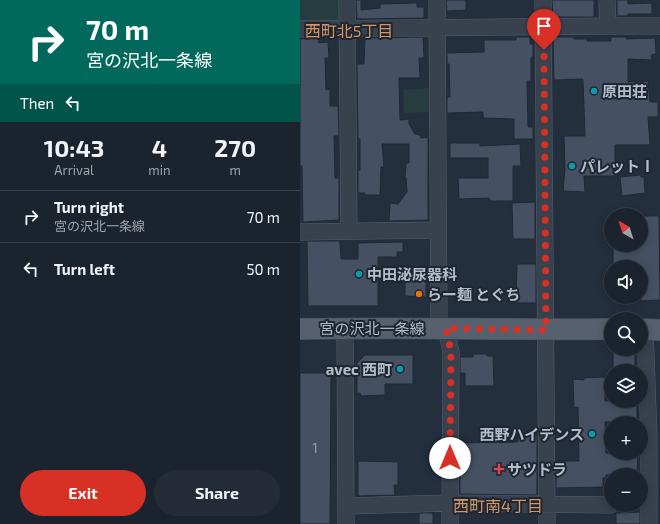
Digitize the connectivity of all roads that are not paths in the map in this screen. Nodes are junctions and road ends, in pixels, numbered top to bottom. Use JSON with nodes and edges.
{"nodes":[{"id":1,"x":347,"y":0,"type":"edge"},
{"id":2,"x":437,"y":0,"type":"edge"},
{"id":3,"x":543,"y":0,"type":"edge"},
{"id":4,"x":607,"y":0,"type":"edge"},
{"id":5,"x":608,"y":26,"type":"junction"},
{"id":6,"x":660,"y":26,"type":"edge"},
{"id":7,"x":544,"y":27,"type":"junction"},
{"id":8,"x":437,"y":28,"type":"junction"},
{"id":9,"x":300,"y":29,"type":"edge"},
{"id":10,"x":348,"y":29,"type":"junction"},
{"id":11,"x":437,"y":230,"type":"junction"},
{"id":12,"x":349,"y":231,"type":"junction"},
{"id":13,"x":300,"y":232,"type":"edge"},
{"id":14,"x":346,"y":328,"type":"junction"},
{"id":15,"x":442,"y":328,"type":"junction"},
{"id":16,"x":300,"y":329,"type":"edge"},
{"id":17,"x":604,"y":329,"type":"edge"},
{"id":18,"x":649,"y":329,"type":"edge"},
{"id":19,"x":546,"y":330,"type":"junction"},
{"id":20,"x":654,"y":438,"type":"edge"},
{"id":21,"x":648,"y":483,"type":"edge"},
{"id":22,"x":450,"y":503,"type":"junction"},
{"id":23,"x":548,"y":505,"type":"junction"},
{"id":24,"x":604,"y":505,"type":"edge"},
{"id":25,"x":346,"y":506,"type":"junction"},
{"id":26,"x":646,"y":512,"type":"edge"},
{"id":27,"x":346,"y":524,"type":"edge"},
{"id":28,"x":450,"y":524,"type":"edge"},
{"id":29,"x":547,"y":524,"type":"edge"},
{"id":30,"x":649,"y":524,"type":"edge"}],
"edges":[{"from":1,"to":10,"type":"street"},
{"from":2,"to":8,"type":"street"},
{"from":3,"to":7,"type":"street"},
{"from":4,"to":5,"type":"street"},
{"from":5,"to":6,"type":"street"},
{"from":5,"to":7,"type":"street"},
{"from":7,"to":8,"type":"street"},
{"from":7,"to":19,"type":"street"},
{"from":8,"to":10,"type":"street"},
{"from":8,"to":11,"type":"street"},
{"from":9,"to":10,"type":"street"},
{"from":10,"to":12,"type":"street"},
{"from":11,"to":12,"type":"street"},
{"from":11,"to":15,"type":"street"},
{"from":12,"to":13,"type":"street"},
{"from":14,"to":15,"type":"main road","name":"宮の沢北一条線"},
{"from":14,"to":16,"type":"main road","name":"宮の沢北一条線"},
{"from":14,"to":25,"type":"street"},
{"from":15,"to":19,"type":"main road","name":"宮の沢北一条線"},
{"from":15,"to":22,"type":"street"},
{"from":17,"to":19,"type":"main road","name":"宮の沢北一条線"},
{"from":18,"to":20,"type":"street"},
{"from":19,"to":23,"type":"street"},
{"from":20,"to":21,"type":"street"},
{"from":22,"to":23,"type":"street"},
{"from":22,"to":25,"type":"street"},
{"from":22,"to":28,"type":"street"},
{"from":23,"to":24,"type":"street"},
{"from":23,"to":29,"type":"street"},
{"from":25,"to":27,"type":"street"},
{"from":26,"to":30,"type":"street"}]}
